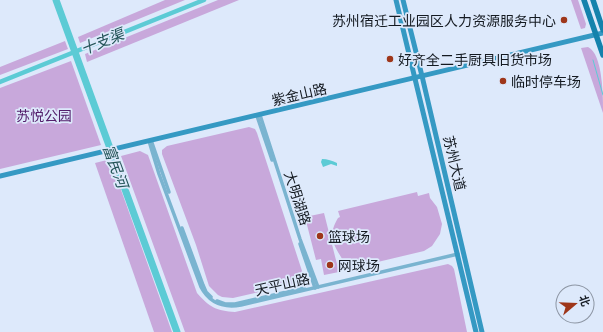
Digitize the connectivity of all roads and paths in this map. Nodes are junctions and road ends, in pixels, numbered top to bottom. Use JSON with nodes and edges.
{"nodes":[{"id":1,"x":396,"y":0,"type":"edge"},
{"id":2,"x":403,"y":0,"type":"edge"},
{"id":3,"x":584,"y":0,"type":"edge"},
{"id":4,"x":593,"y":0,"type":"edge"},
{"id":5,"x":603,"y":30,"type":"edge"},
{"id":6,"x":603,"y":33,"type":"edge"},
{"id":7,"x":596,"y":35,"type":"junction"},
{"id":8,"x":603,"y":55,"type":"edge"},
{"id":9,"x":422,"y":76,"type":"junction"},
{"id":10,"x":416,"y":77,"type":"junction"},
{"id":11,"x":258,"y":115,"type":"junction"},
{"id":12,"x":150,"y":140,"type":"junction"},
{"id":13,"x":0,"y":176,"type":"edge"},
{"id":14,"x":463,"y":252,"type":"junction"},
{"id":15,"x":457,"y":254,"type":"junction"},
{"id":16,"x":316,"y":286,"type":"junction"},
{"id":17,"x":476,"y":332,"type":"edge"},
{"id":18,"x":482,"y":332,"type":"edge"}],
"edges":[{"from":1,"to":10,"type":"street","name":"苏州大道"},
{"from":2,"to":9,"type":"street","name":"苏州大道"},
{"from":3,"to":7,"type":"main road"},
{"from":4,"to":5,"type":"main road"},
{"from":6,"to":7,"type":"street","name":"紫金山路"},
{"from":7,"to":8,"type":"main road"},
{"from":7,"to":9,"type":"street","name":"紫金山路"},
{"from":9,"to":10,"type":"street","name":"紫金山路"},
{"from":9,"to":14,"type":"street","name":"苏州大道"},
{"from":10,"to":11,"type":"street","name":"紫金山路"},
{"from":10,"to":15,"type":"street","name":"苏州大道"},
{"from":11,"to":12,"type":"street","name":"紫金山路"},
{"from":11,"to":16,"type":"street","name":"大明湖路"},
{"from":12,"to":13,"type":"street","name":"紫金山路"},
{"from":12,"to":16,"type":"street","name":"天平山路"},
{"from":14,"to":15,"type":"street","name":"天平山路"},
{"from":14,"to":18,"type":"street","name":"苏州大道"},
{"from":15,"to":16,"type":"street","name":"天平山路"},
{"from":15,"to":17,"type":"street","name":"苏州大道"}]}
